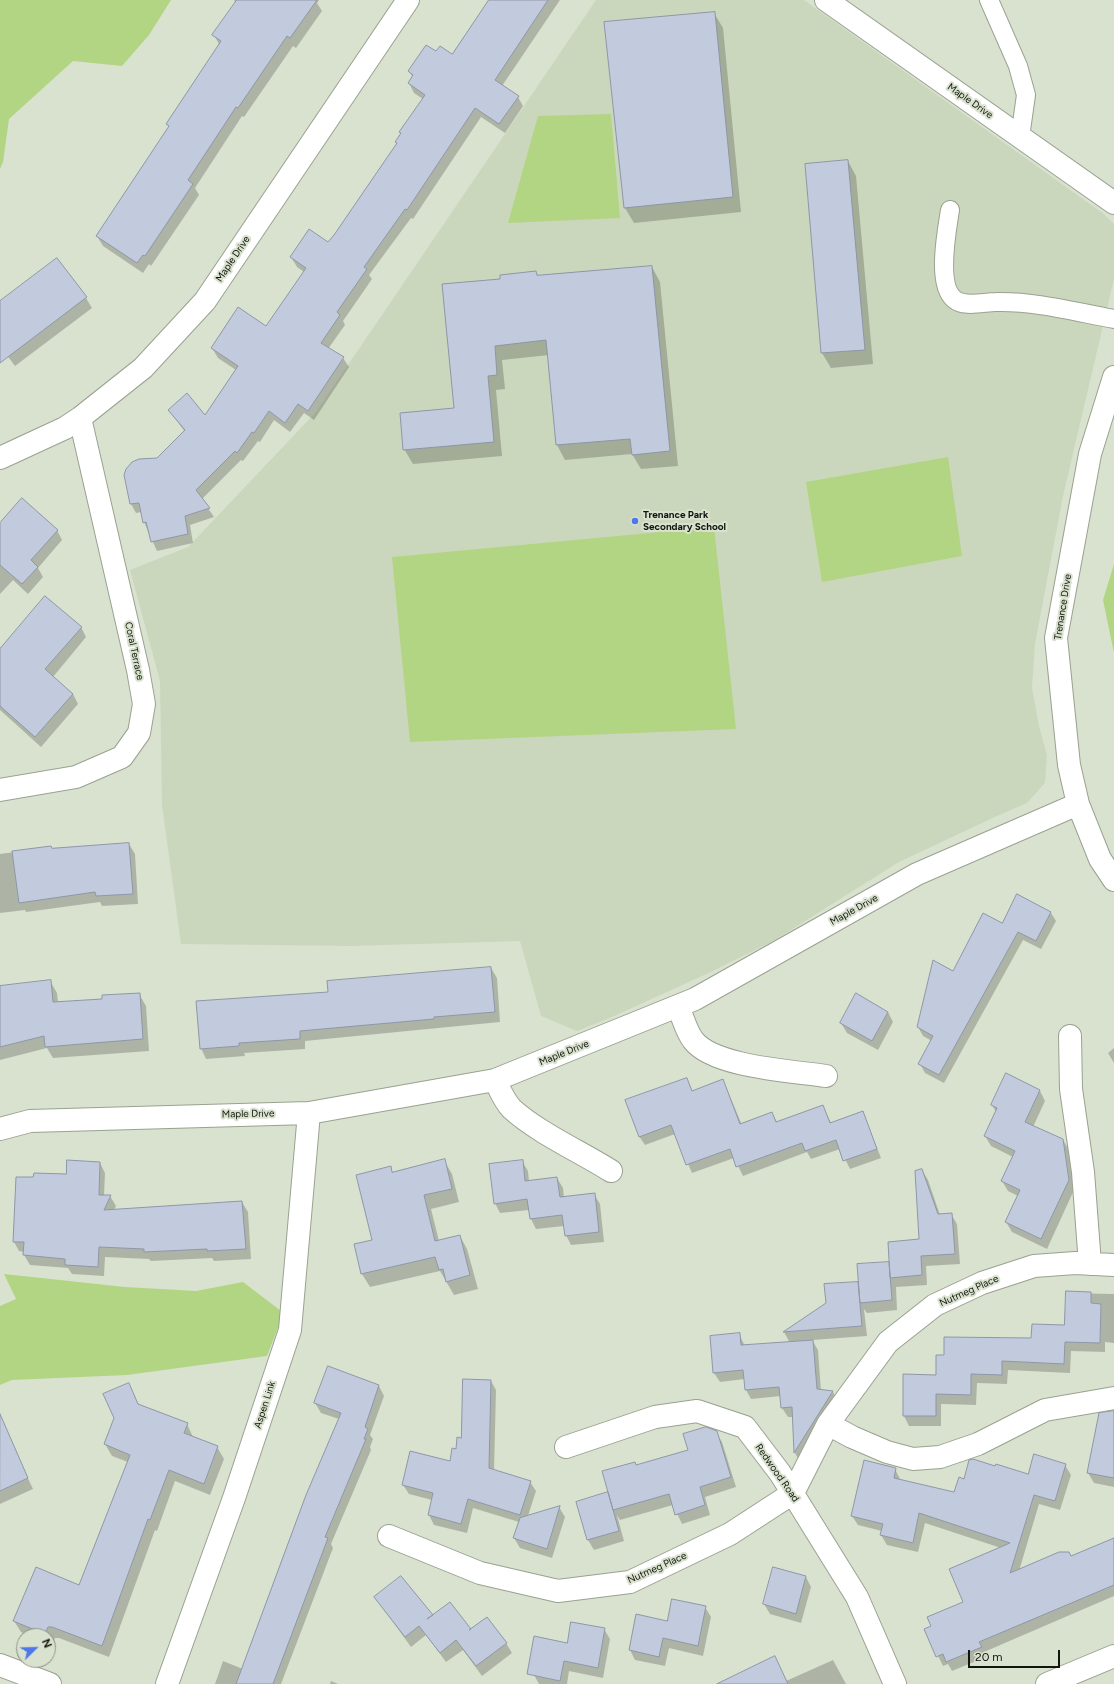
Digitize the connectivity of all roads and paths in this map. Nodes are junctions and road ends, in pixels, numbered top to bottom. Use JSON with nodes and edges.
{"nodes":[{"id":1,"x":408,"y":0,"type":"edge"},
{"id":2,"x":826,"y":0,"type":"edge"},
{"id":3,"x":989,"y":0,"type":"edge"},
{"id":4,"x":1020,"y":137,"type":"junction"},
{"id":5,"x":1114,"y":203,"type":"edge"},
{"id":6,"x":950,"y":210,"type":"dead end"},
{"id":7,"x":1114,"y":319,"type":"edge"},
{"id":8,"x":1114,"y":377,"type":"edge"},
{"id":9,"x":80,"y":418,"type":"junction"},
{"id":10,"x":0,"y":458,"type":"edge"},
{"id":11,"x":0,"y":790,"type":"edge"},
{"id":12,"x":1078,"y":804,"type":"junction"},
{"id":13,"x":1114,"y":880,"type":"edge"},
{"id":14,"x":678,"y":1007,"type":"junction"},
{"id":15,"x":1070,"y":1036,"type":"dead end"},
{"id":16,"x":826,"y":1076,"type":"dead end"},
{"id":17,"x":495,"y":1080,"type":"junction"},
{"id":18,"x":309,"y":1113,"type":"junction"},
{"id":19,"x":0,"y":1128,"type":"edge"},
{"id":20,"x":611,"y":1171,"type":"dead end"},
{"id":21,"x":1090,"y":1264,"type":"junction"},
{"id":22,"x":1114,"y":1265,"type":"edge"},
{"id":23,"x":1114,"y":1398,"type":"edge"},
{"id":24,"x":828,"y":1424,"type":"junction"},
{"id":25,"x":566,"y":1447,"type":"dead end"},
{"id":26,"x":793,"y":1493,"type":"junction"},
{"id":27,"x":389,"y":1536,"type":"dead end"},
{"id":28,"x":1114,"y":1656,"type":"edge"},
{"id":29,"x":0,"y":1665,"type":"edge"},
{"id":30,"x":50,"y":1684,"type":"edge"},
{"id":31,"x":167,"y":1684,"type":"edge"},
{"id":32,"x":895,"y":1684,"type":"edge"},
{"id":33,"x":1047,"y":1684,"type":"edge"}],
"edges":[{"from":1,"to":9,"type":"street","name":"Maple Drive"},
{"from":2,"to":4,"type":"street","name":"Maple Drive"},
{"from":3,"to":4,"type":"lane"},
{"from":4,"to":5,"type":"street","name":"Maple Drive"},
{"from":6,"to":7,"type":"lane"},
{"from":8,"to":12,"type":"street","name":"Trenance Drive"},
{"from":9,"to":10,"type":"street","name":"Maple Drive"},
{"from":9,"to":11,"type":"street","name":"Coral Terrace"},
{"from":12,"to":13,"type":"street","name":"Trenance Drive"},
{"from":12,"to":14,"type":"street","name":"Maple Drive"},
{"from":14,"to":16,"type":"street"},
{"from":14,"to":17,"type":"street","name":"Maple Drive"},
{"from":15,"to":21,"type":"street"},
{"from":17,"to":18,"type":"street","name":"Maple Drive"},
{"from":17,"to":20,"type":"street"},
{"from":18,"to":19,"type":"street","name":"Maple Drive"},
{"from":18,"to":31,"type":"street","name":"Aspen Link"},
{"from":21,"to":22,"type":"street","name":"Nutmeg Place"},
{"from":21,"to":24,"type":"street","name":"Nutmeg Place"},
{"from":23,"to":24,"type":"street"},
{"from":24,"to":26,"type":"street","name":"Nutmeg Place"},
{"from":25,"to":26,"type":"street","name":"Redwood Road"},
{"from":26,"to":27,"type":"street","name":"Nutmeg Place"},
{"from":26,"to":32,"type":"street","name":"Redwood Road"},
{"from":28,"to":33,"type":"street"},
{"from":29,"to":30,"type":"street"}]}
